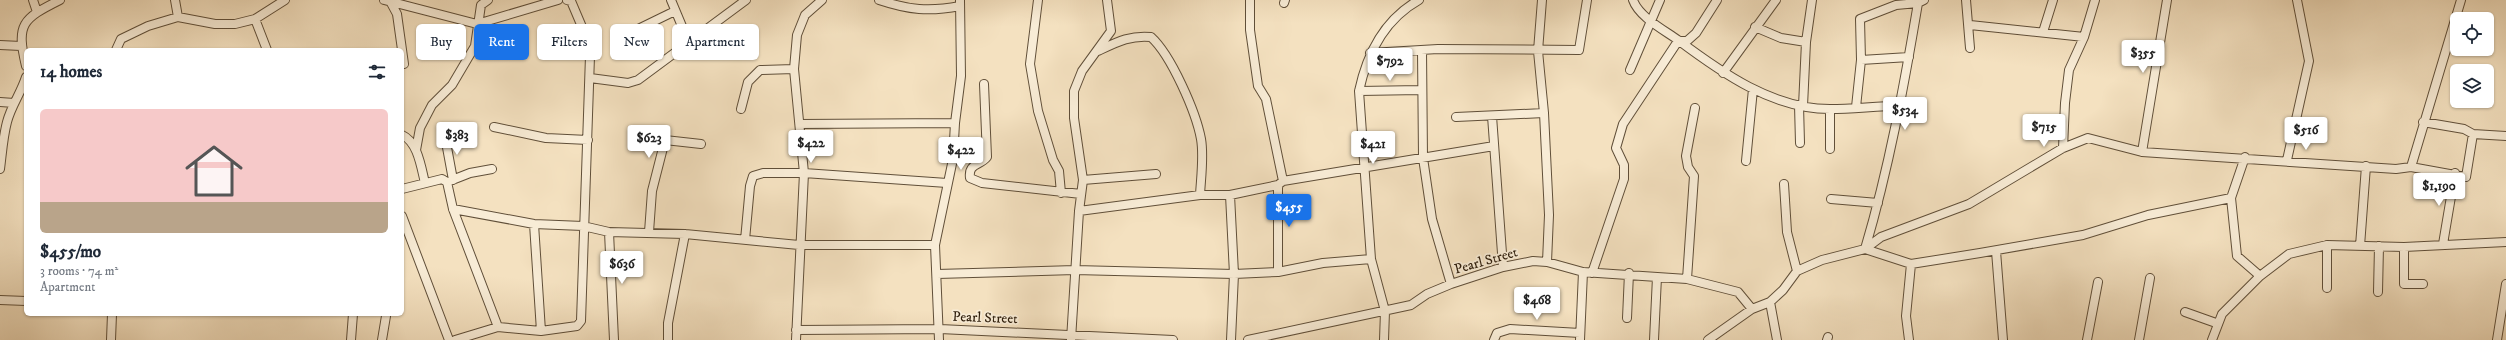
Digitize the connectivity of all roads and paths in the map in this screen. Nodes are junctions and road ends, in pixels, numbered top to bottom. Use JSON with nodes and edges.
{"nodes":[{"id":1,"x":33,"y":0,"type":"edge"},
{"id":2,"x":60,"y":0,"type":"edge"},
{"id":3,"x":176,"y":0,"type":"edge"},
{"id":4,"x":285,"y":0,"type":"edge"},
{"id":5,"x":488,"y":0,"type":"edge"},
{"id":6,"x":558,"y":0,"type":"edge"},
{"id":7,"x":567,"y":0,"type":"edge"},
{"id":8,"x":671,"y":0,"type":"edge"},
{"id":9,"x":746,"y":0,"type":"edge"},
{"id":10,"x":822,"y":0,"type":"edge"},
{"id":11,"x":879,"y":0,"type":"edge"},
{"id":12,"x":1038,"y":0,"type":"edge"},
{"id":13,"x":1107,"y":0,"type":"edge"},
{"id":14,"x":1250,"y":0,"type":"edge"},
{"id":15,"x":1419,"y":0,"type":"edge"},
{"id":16,"x":1542,"y":0,"type":"edge"},
{"id":17,"x":1587,"y":0,"type":"edge"},
{"id":18,"x":1633,"y":0,"type":"edge"},
{"id":19,"x":1660,"y":0,"type":"edge"},
{"id":20,"x":1717,"y":0,"type":"edge"},
{"id":21,"x":1776,"y":0,"type":"edge"},
{"id":22,"x":1812,"y":0,"type":"edge"},
{"id":23,"x":1966,"y":0,"type":"edge"},
{"id":24,"x":2052,"y":0,"type":"edge"},
{"id":25,"x":2095,"y":0,"type":"edge"},
{"id":26,"x":2167,"y":0,"type":"edge"},
{"id":27,"x":2297,"y":0,"type":"edge"},
{"id":28,"x":2461,"y":0,"type":"edge"},
{"id":29,"x":387,"y":1,"type":"edge"},
{"id":30,"x":1921,"y":1,"type":"edge"},
{"id":31,"x":960,"y":3,"type":"edge"},
{"id":32,"x":675,"y":11,"type":"junction"},
{"id":33,"x":37,"y":12,"type":"junction"},
{"id":34,"x":178,"y":17,"type":"junction"},
{"id":35,"x":255,"y":19,"type":"junction"},
{"id":36,"x":1651,"y":21,"type":"junction"},
{"id":37,"x":478,"y":24,"type":"junction"},
{"id":38,"x":648,"y":24,"type":"edge"},
{"id":39,"x":681,"y":24,"type":"edge"},
{"id":40,"x":714,"y":24,"type":"edge"},
{"id":41,"x":1970,"y":25,"type":"junction"},
{"id":42,"x":1755,"y":27,"type":"junction"},
{"id":43,"x":2043,"y":32,"type":"junction"},
{"id":44,"x":2084,"y":37,"type":"junction"},
{"id":45,"x":1678,"y":41,"type":"junction"},
{"id":46,"x":1806,"y":42,"type":"junction"},
{"id":47,"x":0,"y":45,"type":"edge"},
{"id":48,"x":21,"y":46,"type":"junction"},
{"id":49,"x":117,"y":48,"type":"edge"},
{"id":50,"x":266,"y":48,"type":"edge"},
{"id":51,"x":402,"y":48,"type":"edge"},
{"id":52,"x":474,"y":48,"type":"edge"},
{"id":53,"x":1970,"y":48,"type":"dead end"},
{"id":54,"x":1422,"y":51,"type":"junction"},
{"id":55,"x":1538,"y":51,"type":"junction"},
{"id":56,"x":1098,"y":52,"type":"junction"},
{"id":57,"x":1370,"y":54,"type":"junction"},
{"id":58,"x":672,"y":55,"type":"edge"},
{"id":59,"x":1909,"y":57,"type":"junction"},
{"id":60,"x":24,"y":58,"type":"edge"},
{"id":61,"x":1862,"y":60,"type":"junction"},
{"id":62,"x":794,"y":69,"type":"junction"},
{"id":63,"x":1630,"y":70,"type":"dead end"},
{"id":64,"x":1723,"y":73,"type":"junction"},
{"id":65,"x":590,"y":78,"type":"junction"},
{"id":66,"x":24,"y":84,"type":"edge"},
{"id":67,"x":984,"y":84,"type":"dead end"},
{"id":68,"x":1752,"y":89,"type":"junction"},
{"id":69,"x":1421,"y":90,"type":"junction"},
{"id":70,"x":1359,"y":91,"type":"junction"},
{"id":71,"x":0,"y":102,"type":"edge"},
{"id":72,"x":14,"y":103,"type":"junction"},
{"id":73,"x":1801,"y":106,"type":"junction"},
{"id":74,"x":1900,"y":106,"type":"junction"},
{"id":75,"x":1856,"y":107,"type":"junction"},
{"id":76,"x":1695,"y":108,"type":"dead end"},
{"id":77,"x":741,"y":109,"type":"dead end"},
{"id":78,"x":1830,"y":109,"type":"junction"},
{"id":79,"x":1544,"y":113,"type":"junction"},
{"id":80,"x":1492,"y":116,"type":"junction"},
{"id":81,"x":1456,"y":117,"type":"dead end"},
{"id":82,"x":2423,"y":122,"type":"junction"},
{"id":83,"x":955,"y":123,"type":"junction"},
{"id":84,"x":800,"y":124,"type":"junction"},
{"id":85,"x":494,"y":127,"type":"dead end"},
{"id":86,"x":460,"y":130,"type":"dead end"},
{"id":87,"x":2473,"y":134,"type":"junction"},
{"id":88,"x":404,"y":136,"type":"edge"},
{"id":89,"x":2506,"y":136,"type":"edge"},
{"id":90,"x":588,"y":140,"type":"junction"},
{"id":91,"x":1800,"y":143,"type":"dead end"},
{"id":92,"x":701,"y":144,"type":"dead end"},
{"id":93,"x":1494,"y":146,"type":"junction"},
{"id":94,"x":2063,"y":148,"type":"junction"},
{"id":95,"x":1830,"y":149,"type":"dead end"},
{"id":96,"x":416,"y":150,"type":"junction"},
{"id":97,"x":2142,"y":152,"type":"junction"},
{"id":98,"x":2245,"y":157,"type":"junction"},
{"id":99,"x":1424,"y":158,"type":"junction"},
{"id":100,"x":2287,"y":160,"type":"junction"},
{"id":101,"x":1746,"y":161,"type":"dead end"},
{"id":102,"x":1364,"y":166,"type":"junction"},
{"id":103,"x":2366,"y":166,"type":"junction"},
{"id":104,"x":2411,"y":167,"type":"junction"},
{"id":105,"x":0,"y":169,"type":"edge"},
{"id":106,"x":492,"y":170,"type":"dead end"},
{"id":107,"x":804,"y":173,"type":"junction"},
{"id":108,"x":2455,"y":173,"type":"junction"},
{"id":109,"x":1156,"y":174,"type":"dead end"},
{"id":110,"x":1083,"y":180,"type":"junction"},
{"id":111,"x":450,"y":181,"type":"junction"},
{"id":112,"x":425,"y":183,"type":"junction"},
{"id":113,"x":947,"y":183,"type":"junction"},
{"id":114,"x":1281,"y":183,"type":"junction"},
{"id":115,"x":1784,"y":184,"type":"dead end"},
{"id":116,"x":404,"y":188,"type":"edge"},
{"id":117,"x":1061,"y":193,"type":"junction"},
{"id":118,"x":1081,"y":194,"type":"junction"},
{"id":119,"x":1200,"y":195,"type":"junction"},
{"id":120,"x":1230,"y":195,"type":"junction"},
{"id":121,"x":2231,"y":198,"type":"junction"},
{"id":122,"x":1831,"y":199,"type":"dead end"},
{"id":123,"x":1878,"y":203,"type":"junction"},
{"id":124,"x":453,"y":209,"type":"junction"},
{"id":125,"x":1079,"y":212,"type":"junction"},
{"id":126,"x":404,"y":221,"type":"edge"},
{"id":127,"x":534,"y":224,"type":"junction"},
{"id":128,"x":583,"y":226,"type":"junction"},
{"id":129,"x":609,"y":232,"type":"junction"},
{"id":130,"x":650,"y":232,"type":"junction"},
{"id":131,"x":685,"y":234,"type":"junction"},
{"id":132,"x":745,"y":240,"type":"junction"},
{"id":133,"x":2506,"y":242,"type":"edge"},
{"id":134,"x":2443,"y":244,"type":"junction"},
{"id":135,"x":799,"y":245,"type":"junction"},
{"id":136,"x":935,"y":245,"type":"junction"},
{"id":137,"x":2327,"y":245,"type":"junction"},
{"id":138,"x":2360,"y":246,"type":"junction"},
{"id":139,"x":2379,"y":246,"type":"junction"},
{"id":140,"x":2404,"y":246,"type":"junction"},
{"id":141,"x":1865,"y":249,"type":"junction"},
{"id":142,"x":1996,"y":251,"type":"junction"},
{"id":143,"x":1371,"y":259,"type":"junction"},
{"id":144,"x":1547,"y":262,"type":"junction"},
{"id":145,"x":1911,"y":264,"type":"junction"},
{"id":146,"x":1503,"y":267,"type":"junction"},
{"id":147,"x":1075,"y":270,"type":"junction"},
{"id":148,"x":1797,"y":271,"type":"junction"},
{"id":149,"x":1278,"y":272,"type":"junction"},
{"id":150,"x":1584,"y":272,"type":"junction"},
{"id":151,"x":1592,"y":273,"type":"junction"},
{"id":152,"x":1629,"y":273,"type":"junction"},
{"id":153,"x":937,"y":274,"type":"junction"},
{"id":154,"x":1234,"y":274,"type":"junction"},
{"id":155,"x":2260,"y":276,"type":"junction"},
{"id":156,"x":1656,"y":277,"type":"junction"},
{"id":157,"x":2150,"y":278,"type":"dead end"},
{"id":158,"x":1687,"y":279,"type":"junction"},
{"id":159,"x":2098,"y":282,"type":"dead end"},
{"id":160,"x":1451,"y":284,"type":"junction"},
{"id":161,"x":2423,"y":284,"type":"dead end"},
{"id":162,"x":2506,"y":284,"type":"edge"},
{"id":163,"x":2327,"y":288,"type":"dead end"},
{"id":164,"x":2378,"y":292,"type":"dead end"},
{"id":165,"x":0,"y":300,"type":"edge"},
{"id":166,"x":24,"y":301,"type":"edge"},
{"id":167,"x":1770,"y":302,"type":"junction"},
{"id":168,"x":1752,"y":309,"type":"junction"},
{"id":169,"x":1385,"y":311,"type":"junction"},
{"id":170,"x":2504,"y":311,"type":"edge"},
{"id":171,"x":2185,"y":312,"type":"dead end"},
{"id":172,"x":112,"y":316,"type":"edge"},
{"id":173,"x":353,"y":316,"type":"edge"},
{"id":174,"x":386,"y":316,"type":"dead end"},
{"id":175,"x":1627,"y":318,"type":"dead end"},
{"id":176,"x":2216,"y":323,"type":"junction"},
{"id":177,"x":498,"y":327,"type":"junction"},
{"id":178,"x":940,"y":329,"type":"junction"},
{"id":179,"x":796,"y":330,"type":"junction"},
{"id":180,"x":541,"y":331,"type":"junction"},
{"id":181,"x":1580,"y":336,"type":"edge"},
{"id":182,"x":1071,"y":337,"type":"edge"},
{"id":183,"x":111,"y":340,"type":"edge"},
{"id":184,"x":351,"y":340,"type":"edge"},
{"id":185,"x":382,"y":340,"type":"edge"},
{"id":186,"x":449,"y":340,"type":"edge"},
{"id":187,"x":455,"y":340,"type":"edge"},
{"id":188,"x":614,"y":340,"type":"edge"},
{"id":189,"x":668,"y":340,"type":"edge"},
{"id":190,"x":796,"y":340,"type":"edge"},
{"id":191,"x":939,"y":340,"type":"edge"},
{"id":192,"x":1174,"y":340,"type":"edge"},
{"id":193,"x":1231,"y":340,"type":"edge"},
{"id":194,"x":1248,"y":340,"type":"edge"},
{"id":195,"x":1384,"y":340,"type":"edge"},
{"id":196,"x":1494,"y":340,"type":"edge"},
{"id":197,"x":1654,"y":340,"type":"edge"},
{"id":198,"x":1708,"y":340,"type":"edge"},
{"id":199,"x":1777,"y":340,"type":"edge"},
{"id":200,"x":1909,"y":340,"type":"edge"},
{"id":201,"x":2003,"y":340,"type":"edge"},
{"id":202,"x":2087,"y":340,"type":"edge"},
{"id":203,"x":2139,"y":340,"type":"edge"},
{"id":204,"x":2212,"y":340,"type":"edge"},
{"id":205,"x":2497,"y":340,"type":"edge"}],
"edges":[{"from":1,"to":33,"type":"street"},
{"from":2,"to":33,"type":"street"},
{"from":3,"to":34,"type":"street"},
{"from":4,"to":35,"type":"street"},
{"from":5,"to":37,"type":"street"},
{"from":6,"to":37,"type":"street"},
{"from":7,"to":65,"type":"street"},
{"from":8,"to":32,"type":"street"},
{"from":9,"to":40,"type":"street"},
{"from":10,"to":62,"type":"street"},
{"from":11,"to":31,"type":"street"},
{"from":12,"to":117,"type":"street"},
{"from":13,"to":56,"type":"street"},
{"from":14,"to":114,"type":"street"},
{"from":15,"to":57,"type":"street"},
{"from":16,"to":55,"type":"street"},
{"from":17,"to":55,"type":"street"},
{"from":18,"to":36,"type":"street"},
{"from":19,"to":36,"type":"street"},
{"from":20,"to":45,"type":"street"},
{"from":21,"to":42,"type":"street"},
{"from":22,"to":46,"type":"street"},
{"from":23,"to":41,"type":"street"},
{"from":24,"to":43,"type":"street"},
{"from":25,"to":44,"type":"street"},
{"from":26,"to":97,"type":"street"},
{"from":27,"to":100,"type":"street"},
{"from":28,"to":82,"type":"street"},
{"from":29,"to":37,"type":"street"},
{"from":29,"to":51,"type":"street"},
{"from":30,"to":59,"type":"street"},
{"from":30,"to":61,"type":"street"},
{"from":31,"to":83,"type":"street"},
{"from":32,"to":38,"type":"street"},
{"from":32,"to":39,"type":"street"},
{"from":33,"to":48,"type":"street"},
{"from":34,"to":35,"type":"street"},
{"from":34,"to":49,"type":"street"},
{"from":35,"to":50,"type":"street"},
{"from":36,"to":45,"type":"street"},
{"from":36,"to":63,"type":"street"},
{"from":41,"to":43,"type":"street"},
{"from":41,"to":53,"type":"street"},
{"from":42,"to":46,"type":"street"},
{"from":42,"to":64,"type":"street"},
{"from":43,"to":44,"type":"street"},
{"from":44,"to":94,"type":"street"},
{"from":45,"to":64,"type":"street"},
{"from":45,"to":151,"type":"street"},
{"from":46,"to":73,"type":"street"},
{"from":47,"to":48,"type":"street"},
{"from":48,"to":60,"type":"street"},
{"from":52,"to":96,"type":"street"},
{"from":54,"to":55,"type":"street"},
{"from":54,"to":57,"type":"street"},
{"from":54,"to":69,"type":"street"},
{"from":55,"to":79,"type":"street"},
{"from":56,"to":110,"type":"street"},
{"from":56,"to":119,"type":"street"},
{"from":57,"to":70,"type":"street"},
{"from":58,"to":65,"type":"street"},
{"from":59,"to":61,"type":"street"},
{"from":59,"to":74,"type":"street"},
{"from":61,"to":75,"type":"street"},
{"from":62,"to":77,"type":"street"},
{"from":62,"to":84,"type":"street"},
{"from":64,"to":68,"type":"street"},
{"from":65,"to":90,"type":"street"},
{"from":66,"to":72,"type":"street"},
{"from":67,"to":117,"type":"street"},
{"from":68,"to":73,"type":"street"},
{"from":68,"to":101,"type":"street"},
{"from":69,"to":70,"type":"street"},
{"from":69,"to":99,"type":"street"},
{"from":70,"to":102,"type":"street"},
{"from":71,"to":72,"type":"street"},
{"from":72,"to":105,"type":"street"},
{"from":73,"to":78,"type":"street"},
{"from":73,"to":91,"type":"street"},
{"from":74,"to":75,"type":"street"},
{"from":74,"to":123,"type":"street"},
{"from":75,"to":78,"type":"street"},
{"from":76,"to":158,"type":"street"},
{"from":78,"to":95,"type":"street"},
{"from":79,"to":80,"type":"street"},
{"from":79,"to":144,"type":"street"},
{"from":80,"to":81,"type":"street"},
{"from":80,"to":93,"type":"street"},
{"from":82,"to":87,"type":"street"},
{"from":82,"to":104,"type":"street"},
{"from":83,"to":84,"type":"street"},
{"from":83,"to":113,"type":"street"},
{"from":84,"to":107,"type":"street"},
{"from":85,"to":90,"type":"street"},
{"from":86,"to":111,"type":"street"},
{"from":87,"to":89,"type":"street"},
{"from":87,"to":108,"type":"street"},
{"from":88,"to":96,"type":"street"},
{"from":90,"to":128,"type":"street"},
{"from":92,"to":130,"type":"street"},
{"from":93,"to":99,"type":"street"},
{"from":93,"to":146,"type":"street"},
{"from":94,"to":97,"type":"street"},
{"from":94,"to":141,"type":"street"},
{"from":96,"to":112,"type":"street"},
{"from":97,"to":98,"type":"street"},
{"from":98,"to":100,"type":"street"},
{"from":98,"to":121,"type":"street"},
{"from":99,"to":102,"type":"street"},
{"from":99,"to":160,"type":"street"},
{"from":100,"to":103,"type":"street"},
{"from":102,"to":114,"type":"street"},
{"from":102,"to":143,"type":"street"},
{"from":103,"to":104,"type":"street"},
{"from":103,"to":138,"type":"street"},
{"from":104,"to":108,"type":"street"},
{"from":106,"to":111,"type":"street"},
{"from":107,"to":113,"type":"street"},
{"from":107,"to":132,"type":"street"},
{"from":107,"to":135,"type":"street"},
{"from":108,"to":134,"type":"street"},
{"from":109,"to":110,"type":"street"},
{"from":110,"to":118,"type":"street"},
{"from":111,"to":112,"type":"street"},
{"from":111,"to":124,"type":"street"},
{"from":112,"to":116,"type":"street"},
{"from":113,"to":136,"type":"street"},
{"from":114,"to":120,"type":"street"},
{"from":114,"to":149,"type":"street"},
{"from":115,"to":148,"type":"street"},
{"from":117,"to":118,"type":"street"},
{"from":118,"to":125,"type":"street"},
{"from":119,"to":120,"type":"street"},
{"from":119,"to":125,"type":"street"},
{"from":120,"to":154,"type":"street"},
{"from":121,"to":142,"type":"street"},
{"from":121,"to":155,"type":"street"},
{"from":122,"to":123,"type":"street"},
{"from":123,"to":141,"type":"street"},
{"from":124,"to":127,"type":"street"},
{"from":124,"to":177,"type":"street"},
{"from":125,"to":147,"type":"street"},
{"from":126,"to":186,"type":"street"},
{"from":127,"to":128,"type":"street"},
{"from":127,"to":180,"type":"street"},
{"from":128,"to":129,"type":"street"},
{"from":128,"to":180,"type":"street"},
{"from":129,"to":130,"type":"street"},
{"from":129,"to":188,"type":"street"},
{"from":130,"to":131,"type":"street"},
{"from":131,"to":132,"type":"street"},
{"from":131,"to":189,"type":"street"},
{"from":132,"to":135,"type":"street"},
{"from":133,"to":134,"type":"street"},
{"from":134,"to":140,"type":"street"},
{"from":135,"to":136,"type":"street"},
{"from":135,"to":179,"type":"street"},
{"from":136,"to":153,"type":"street"},
{"from":137,"to":138,"type":"street"},
{"from":137,"to":155,"type":"street"},
{"from":137,"to":163,"type":"street"},
{"from":138,"to":139,"type":"street"},
{"from":139,"to":140,"type":"street"},
{"from":139,"to":164,"type":"street"},
{"from":140,"to":161,"type":"street"},
{"from":141,"to":145,"type":"street"},
{"from":141,"to":148,"type":"street"},
{"from":142,"to":145,"type":"street"},
{"from":142,"to":201,"type":"street"},
{"from":143,"to":149,"type":"street"},
{"from":143,"to":169,"type":"street"},
{"from":144,"to":146,"type":"street","name":"Pearl Street"},
{"from":144,"to":150,"type":"street","name":"Pearl Street"},
{"from":145,"to":200,"type":"street"},
{"from":146,"to":160,"type":"street","name":"Pearl Street"},
{"from":147,"to":153,"type":"street"},
{"from":147,"to":154,"type":"street"},
{"from":147,"to":182,"type":"street"},
{"from":148,"to":167,"type":"street"},
{"from":149,"to":154,"type":"street"},
{"from":150,"to":151,"type":"street","name":"Pearl Street"},
{"from":150,"to":181,"type":"street"},
{"from":151,"to":152,"type":"street","name":"Pearl Street"},
{"from":152,"to":156,"type":"street","name":"Pearl Street"},
{"from":152,"to":175,"type":"street"},
{"from":153,"to":178,"type":"street"},
{"from":154,"to":193,"type":"street"},
{"from":155,"to":176,"type":"street"},
{"from":156,"to":158,"type":"street","name":"Pearl Street"},
{"from":156,"to":197,"type":"street"},
{"from":157,"to":203,"type":"street"},
{"from":158,"to":168,"type":"street","name":"Pearl Street"},
{"from":159,"to":202,"type":"street"},
{"from":160,"to":169,"type":"street","name":"Pearl Street"},
{"from":162,"to":170,"type":"street"},
{"from":165,"to":166,"type":"street"},
{"from":167,"to":168,"type":"street"},
{"from":167,"to":199,"type":"street"},
{"from":168,"to":198,"type":"street"},
{"from":169,"to":194,"type":"street","name":"Pearl Street"},
{"from":169,"to":195,"type":"street"},
{"from":170,"to":205,"type":"street"},
{"from":171,"to":176,"type":"street"},
{"from":172,"to":183,"type":"street"},
{"from":173,"to":184,"type":"street"},
{"from":174,"to":185,"type":"street"},
{"from":176,"to":204,"type":"street"},
{"from":177,"to":180,"type":"street"},
{"from":177,"to":187,"type":"street"},
{"from":178,"to":179,"type":"street","name":"Pearl Street"},
{"from":178,"to":182,"type":"street","name":"Pearl Street"},
{"from":178,"to":191,"type":"street"},
{"from":179,"to":190,"type":"street"},
{"from":181,"to":196,"type":"street"},
{"from":182,"to":192,"type":"street","name":"Pearl Street"}]}
